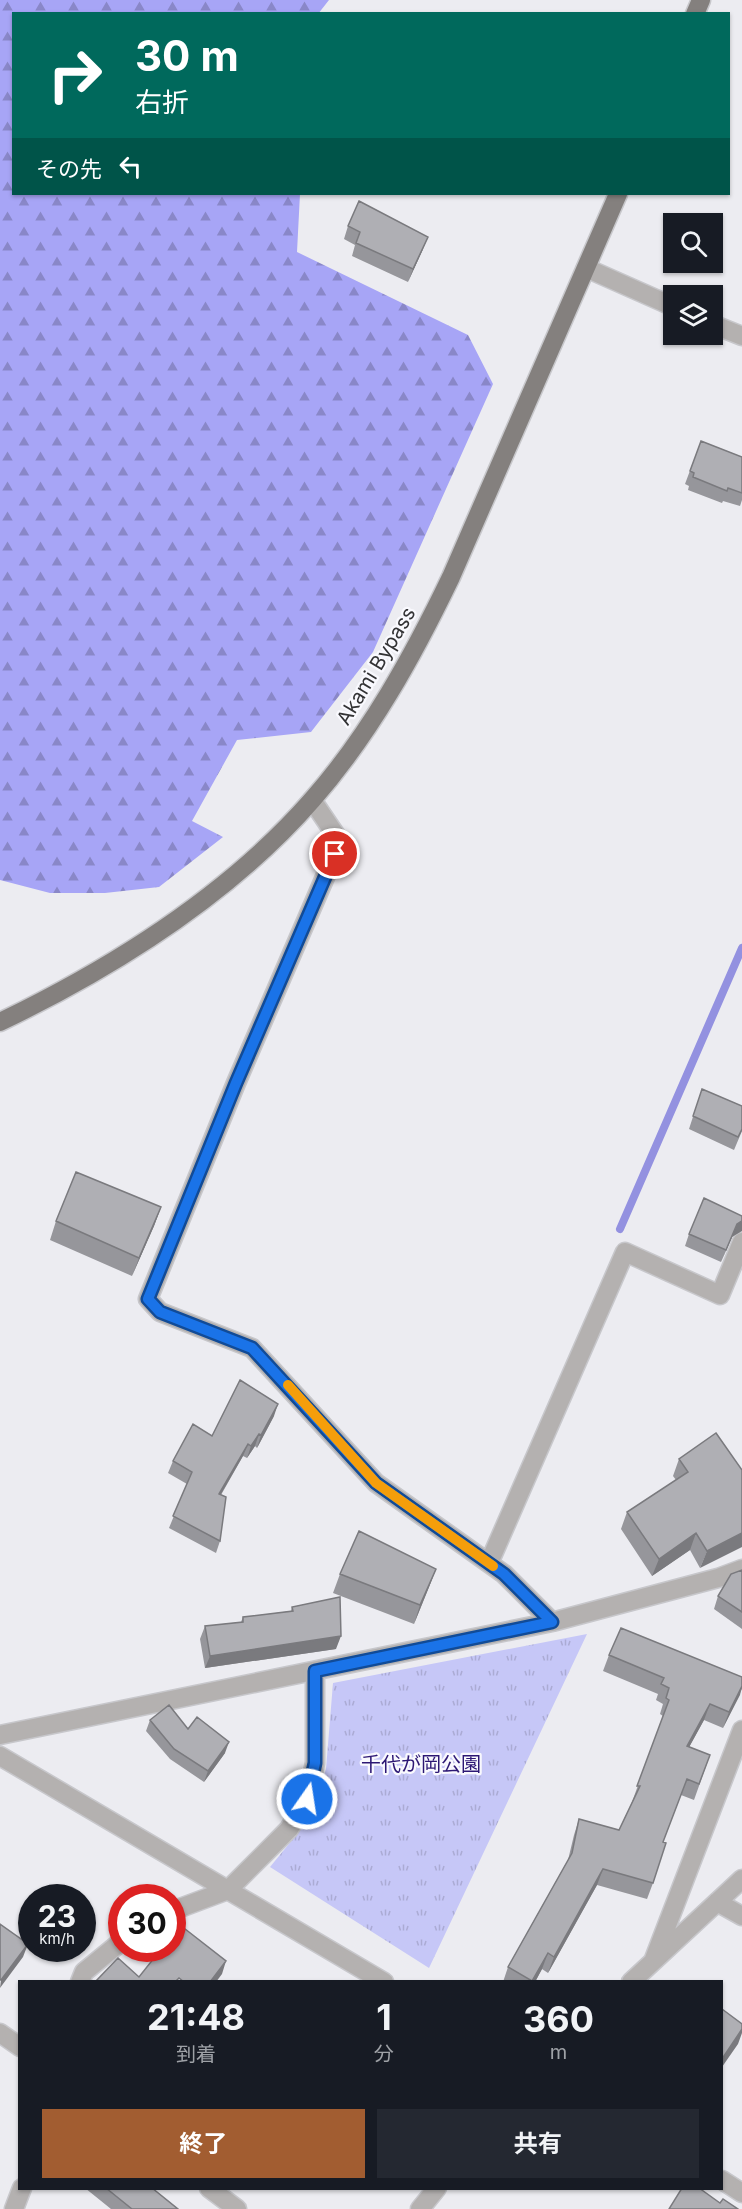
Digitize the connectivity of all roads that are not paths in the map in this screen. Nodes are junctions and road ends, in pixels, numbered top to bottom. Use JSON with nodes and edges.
{"nodes":[{"id":1,"x":618,"y":195,"type":"edge"},
{"id":2,"x":586,"y":268,"type":"junction"},
{"id":3,"x":663,"y":302,"type":"edge"},
{"id":4,"x":723,"y":328,"type":"edge"},
{"id":5,"x":742,"y":336,"type":"edge"},
{"id":6,"x":312,"y":800,"type":"junction"},
{"id":7,"x":0,"y":1022,"type":"edge"},
{"id":8,"x":742,"y":1242,"type":"edge"},
{"id":9,"x":489,"y":1563,"type":"junction"},
{"id":10,"x":742,"y":1569,"type":"edge"},
{"id":11,"x":552,"y":1622,"type":"junction"},
{"id":12,"x":315,"y":1671,"type":"junction"},
{"id":13,"x":742,"y":1730,"type":"edge"},
{"id":14,"x":0,"y":1735,"type":"edge"},
{"id":15,"x":0,"y":1756,"type":"edge"},
{"id":16,"x":742,"y":1880,"type":"edge"},
{"id":17,"x":228,"y":1890,"type":"junction"},
{"id":18,"x":717,"y":1902,"type":"junction"},
{"id":19,"x":186,"y":1906,"type":"edge"},
{"id":20,"x":742,"y":1916,"type":"edge"},
{"id":21,"x":108,"y":1952,"type":"edge"},
{"id":22,"x":654,"y":1959,"type":"junction"},
{"id":23,"x":81,"y":1980,"type":"edge"},
{"id":24,"x":381,"y":1980,"type":"edge"},
{"id":25,"x":633,"y":1980,"type":"edge"},
{"id":26,"x":0,"y":2033,"type":"edge"},
{"id":27,"x":18,"y":2046,"type":"edge"},
{"id":28,"x":723,"y":2182,"type":"edge"},
{"id":29,"x":21,"y":2190,"type":"edge"},
{"id":30,"x":212,"y":2190,"type":"edge"},
{"id":31,"x":435,"y":2190,"type":"edge"},
{"id":32,"x":742,"y":2193,"type":"edge"},
{"id":33,"x":14,"y":2209,"type":"edge"},
{"id":34,"x":237,"y":2209,"type":"edge"},
{"id":35,"x":420,"y":2209,"type":"edge"}],
"edges":[{"from":1,"to":2,"type":"main road","name":"Akami Bypass"},
{"from":2,"to":3,"type":"street"},
{"from":2,"to":6,"type":"main road","name":"Akami Bypass"},
{"from":4,"to":5,"type":"street"},
{"from":6,"to":7,"type":"main road","name":"Akami Bypass"},
{"from":6,"to":9,"type":"street"},
{"from":8,"to":9,"type":"street"},
{"from":9,"to":11,"type":"street"},
{"from":10,"to":11,"type":"street"},
{"from":11,"to":12,"type":"street"},
{"from":12,"to":14,"type":"street"},
{"from":12,"to":17,"type":"street"},
{"from":13,"to":22,"type":"street"},
{"from":15,"to":17,"type":"street"},
{"from":16,"to":18,"type":"street"},
{"from":17,"to":19,"type":"street"},
{"from":17,"to":24,"type":"street"},
{"from":18,"to":20,"type":"street"},
{"from":18,"to":22,"type":"street"},
{"from":21,"to":23,"type":"street"},
{"from":22,"to":25,"type":"street"},
{"from":26,"to":27,"type":"street"},
{"from":28,"to":32,"type":"street"},
{"from":29,"to":33,"type":"street"},
{"from":30,"to":34,"type":"street"},
{"from":31,"to":35,"type":"street"}]}
